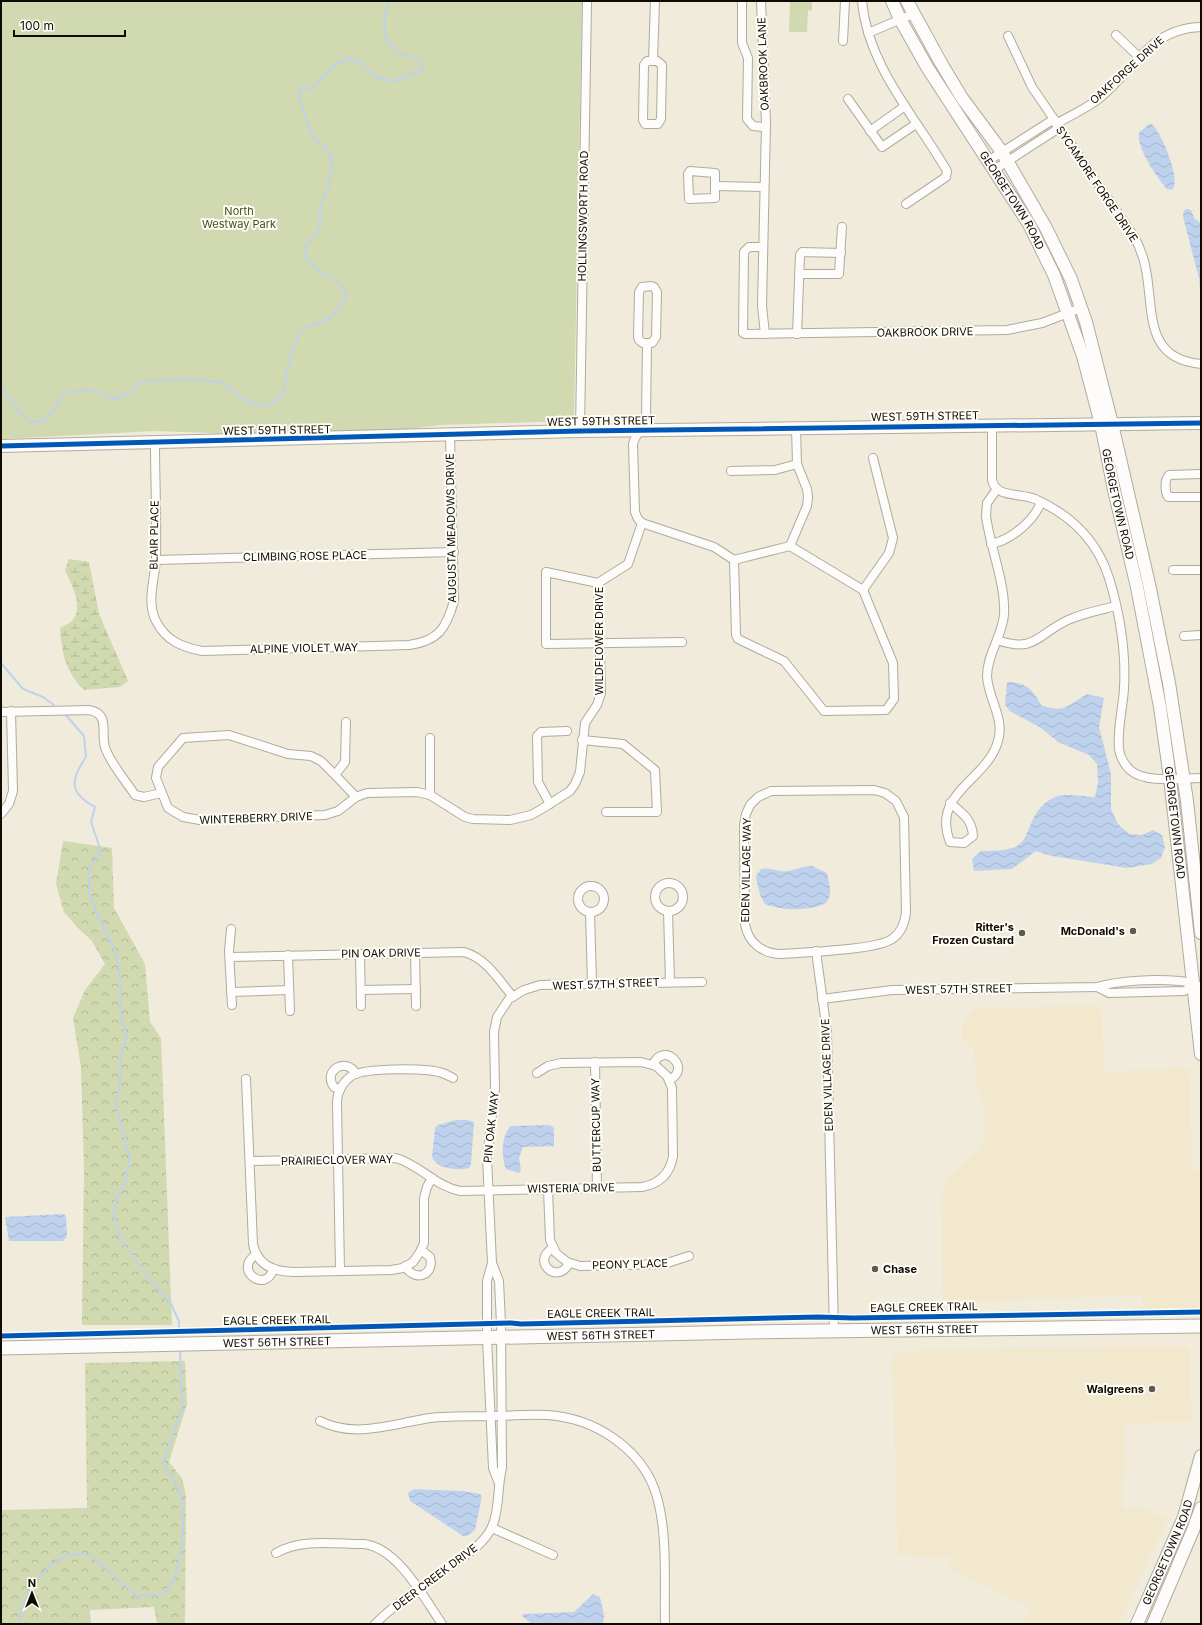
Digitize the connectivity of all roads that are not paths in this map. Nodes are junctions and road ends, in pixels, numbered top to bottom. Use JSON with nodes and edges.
{"nodes":[{"id":1,"x":586,"y":1,"type":"edge"},
{"id":2,"x":655,"y":1,"type":"edge"},
{"id":3,"x":742,"y":1,"type":"edge"},
{"id":4,"x":761,"y":1,"type":"edge"},
{"id":5,"x":844,"y":1,"type":"edge"},
{"id":6,"x":862,"y":1,"type":"edge"},
{"id":7,"x":892,"y":1,"type":"edge"},
{"id":8,"x":907,"y":1,"type":"edge"},
{"id":9,"x":913,"y":14,"type":"junction"},
{"id":10,"x":900,"y":19,"type":"junction"},
{"id":11,"x":1201,"y":27,"type":"edge"},
{"id":12,"x":868,"y":33,"type":"junction"},
{"id":13,"x":1116,"y":35,"type":"dead end"},
{"id":14,"x":1008,"y":36,"type":"dead end"},
{"id":15,"x":844,"y":41,"type":"dead end"},
{"id":16,"x":1139,"y":57,"type":"junction"},
{"id":17,"x":653,"y":61,"type":"junction"},
{"id":18,"x":848,"y":99,"type":"dead end"},
{"id":19,"x":905,"y":106,"type":"junction"},
{"id":20,"x":916,"y":124,"type":"junction"},
{"id":21,"x":1057,"y":124,"type":"junction"},
{"id":22,"x":765,"y":127,"type":"junction"},
{"id":23,"x":870,"y":131,"type":"junction"},
{"id":24,"x":1005,"y":157,"type":"junction"},
{"id":25,"x":991,"y":165,"type":"junction"},
{"id":26,"x":716,"y":186,"type":"junction"},
{"id":27,"x":764,"y":187,"type":"junction"},
{"id":28,"x":906,"y":204,"type":"dead end"},
{"id":29,"x":842,"y":227,"type":"dead end"},
{"id":30,"x":763,"y":247,"type":"junction"},
{"id":31,"x":841,"y":253,"type":"junction"},
{"id":32,"x":799,"y":274,"type":"junction"},
{"id":33,"x":1081,"y":308,"type":"junction"},
{"id":34,"x":1068,"y":313,"type":"junction"},
{"id":35,"x":765,"y":334,"type":"junction"},
{"id":36,"x":797,"y":334,"type":"junction"},
{"id":37,"x":647,"y":343,"type":"junction"},
{"id":38,"x":1201,"y":364,"type":"edge"},
{"id":39,"x":1201,"y":423,"type":"edge"},
{"id":40,"x":1106,"y":424,"type":"junction"},
{"id":41,"x":992,"y":425,"type":"junction"},
{"id":42,"x":796,"y":428,"type":"junction"},
{"id":43,"x":640,"y":430,"type":"junction"},
{"id":44,"x":580,"y":431,"type":"junction"},
{"id":45,"x":450,"y":436,"type":"junction"},
{"id":46,"x":155,"y":443,"type":"junction"},
{"id":47,"x":1,"y":446,"type":"edge"},
{"id":48,"x":873,"y":458,"type":"dead end"},
{"id":49,"x":797,"y":464,"type":"junction"},
{"id":50,"x":731,"y":471,"type":"dead end"},
{"id":51,"x":1201,"y":474,"type":"edge"},
{"id":52,"x":997,"y":490,"type":"junction"},
{"id":53,"x":1201,"y":497,"type":"edge"},
{"id":54,"x":1041,"y":502,"type":"junction"},
{"id":55,"x":642,"y":523,"type":"junction"},
{"id":56,"x":991,"y":544,"type":"junction"},
{"id":57,"x":790,"y":546,"type":"junction"},
{"id":58,"x":454,"y":552,"type":"junction"},
{"id":59,"x":156,"y":560,"type":"junction"},
{"id":60,"x":734,"y":560,"type":"junction"},
{"id":61,"x":1173,"y":570,"type":"dead end"},
{"id":62,"x":1201,"y":570,"type":"edge"},
{"id":63,"x":598,"y":583,"type":"junction"},
{"id":64,"x":863,"y":590,"type":"junction"},
{"id":65,"x":1116,"y":606,"type":"junction"},
{"id":66,"x":1201,"y":635,"type":"edge"},
{"id":67,"x":1184,"y":636,"type":"dead end"},
{"id":68,"x":433,"y":638,"type":"joint"},
{"id":69,"x":997,"y":640,"type":"junction"},
{"id":70,"x":682,"y":642,"type":"dead end"},
{"id":71,"x":174,"y":643,"type":"joint"},
{"id":72,"x":600,"y":643,"type":"junction"},
{"id":73,"x":11,"y":711,"type":"junction"},
{"id":74,"x":1,"y":712,"type":"edge"},
{"id":75,"x":346,"y":722,"type":"dead end"},
{"id":76,"x":567,"y":731,"type":"dead end"},
{"id":77,"x":430,"y":738,"type":"dead end"},
{"id":78,"x":582,"y":740,"type":"junction"},
{"id":79,"x":334,"y":775,"type":"junction"},
{"id":80,"x":1170,"y":778,"type":"junction"},
{"id":81,"x":1184,"y":778,"type":"junction"},
{"id":82,"x":1201,"y":778,"type":"edge"},
{"id":83,"x":162,"y":793,"type":"junction"},
{"id":84,"x":430,"y":795,"type":"junction"},
{"id":85,"x":356,"y":797,"type":"junction"},
{"id":86,"x":950,"y":803,"type":"junction"},
{"id":87,"x":550,"y":804,"type":"junction"},
{"id":88,"x":2,"y":811,"type":"edge"},
{"id":89,"x":606,"y":812,"type":"dead end"},
{"id":90,"x":476,"y":819,"type":"joint"},
{"id":91,"x":668,"y":911,"type":"dead end"},
{"id":92,"x":590,"y":912,"type":"dead end"},
{"id":93,"x":231,"y":929,"type":"dead end"},
{"id":94,"x":1201,"y":933,"type":"edge"},
{"id":95,"x":816,"y":951,"type":"junction"},
{"id":96,"x":415,"y":952,"type":"junction"},
{"id":97,"x":360,"y":954,"type":"junction"},
{"id":98,"x":288,"y":955,"type":"junction"},
{"id":99,"x":230,"y":957,"type":"junction"},
{"id":100,"x":670,"y":982,"type":"junction"},
{"id":101,"x":702,"y":982,"type":"dead end"},
{"id":102,"x":592,"y":983,"type":"junction"},
{"id":103,"x":1197,"y":986,"type":"edge"},
{"id":104,"x":416,"y":989,"type":"junction"},
{"id":105,"x":289,"y":990,"type":"junction"},
{"id":106,"x":361,"y":990,"type":"junction"},
{"id":107,"x":231,"y":992,"type":"junction"},
{"id":108,"x":513,"y":997,"type":"junction"},
{"id":109,"x":822,"y":999,"type":"junction"},
{"id":110,"x":232,"y":1006,"type":"dead end"},
{"id":111,"x":362,"y":1006,"type":"dead end"},
{"id":112,"x":416,"y":1006,"type":"dead end"},
{"id":113,"x":290,"y":1011,"type":"dead end"},
{"id":114,"x":1201,"y":1054,"type":"edge"},
{"id":115,"x":595,"y":1062,"type":"junction"},
{"id":116,"x":653,"y":1065,"type":"junction"},
{"id":117,"x":538,"y":1072,"type":"dead end"},
{"id":118,"x":356,"y":1074,"type":"junction"},
{"id":119,"x":453,"y":1078,"type":"dead end"},
{"id":120,"x":246,"y":1079,"type":"dead end"},
{"id":121,"x":669,"y":1080,"type":"junction"},
{"id":122,"x":340,"y":1090,"type":"junction"},
{"id":123,"x":338,"y":1159,"type":"junction"},
{"id":124,"x":250,"y":1161,"type":"junction"},
{"id":125,"x":432,"y":1178,"type":"junction"},
{"id":126,"x":597,"y":1188,"type":"junction"},
{"id":127,"x":548,"y":1189,"type":"junction"},
{"id":128,"x":488,"y":1190,"type":"junction"},
{"id":129,"x":553,"y":1248,"type":"junction"},
{"id":130,"x":421,"y":1250,"type":"junction"},
{"id":131,"x":257,"y":1254,"type":"junction"},
{"id":132,"x":689,"y":1256,"type":"dead end"},
{"id":133,"x":492,"y":1263,"type":"junction"},
{"id":134,"x":569,"y":1263,"type":"junction"},
{"id":135,"x":405,"y":1266,"type":"junction"},
{"id":136,"x":273,"y":1270,"type":"junction"},
{"id":137,"x":340,"y":1271,"type":"junction"},
{"id":138,"x":1201,"y":1326,"type":"edge"},
{"id":139,"x":834,"y":1331,"type":"junction"},
{"id":140,"x":487,"y":1338,"type":"junction"},
{"id":141,"x":502,"y":1338,"type":"junction"},
{"id":142,"x":1,"y":1348,"type":"edge"},
{"id":143,"x":490,"y":1416,"type":"junction"},
{"id":144,"x":503,"y":1416,"type":"junction"},
{"id":145,"x":320,"y":1421,"type":"dead end"},
{"id":146,"x":1201,"y":1456,"type":"edge"},
{"id":147,"x":498,"y":1481,"type":"junction"},
{"id":148,"x":1185,"y":1512,"type":"junction"},
{"id":149,"x":1200,"y":1515,"type":"edge"},
{"id":150,"x":492,"y":1528,"type":"junction"},
{"id":151,"x":276,"y":1553,"type":"dead end"},
{"id":152,"x":553,"y":1555,"type":"dead end"},
{"id":153,"x":418,"y":1590,"type":"junction"},
{"id":154,"x":375,"y":1624,"type":"edge"},
{"id":155,"x":442,"y":1624,"type":"edge"},
{"id":156,"x":665,"y":1624,"type":"edge"},
{"id":157,"x":1138,"y":1624,"type":"edge"},
{"id":158,"x":1153,"y":1624,"type":"edge"}],
"edges":[{"from":1,"to":44,"type":"street","name":"HOLLINGSWORTH ROAD"},
{"from":2,"to":17,"type":"street"},
{"from":3,"to":22,"type":"street","name":"OAKBROOK LANE"},
{"from":4,"to":22,"type":"street","name":"OAKBROOK LANE"},
{"from":5,"to":15,"type":"street"},
{"from":6,"to":12,"type":"street"},
{"from":7,"to":10,"type":"main road","name":"GEORGETOWN ROAD"},
{"from":8,"to":9,"type":"main road","name":"GEORGETOWN ROAD"},
{"from":9,"to":10,"type":"street"},
{"from":9,"to":24,"type":"main road","name":"GEORGETOWN ROAD"},
{"from":10,"to":12,"type":"street"},
{"from":10,"to":25,"type":"main road","name":"GEORGETOWN ROAD"},
{"from":11,"to":16,"type":"street","name":"OAKFORGE DRIVE"},
{"from":12,"to":19,"type":"street"},
{"from":13,"to":16,"type":"street"},
{"from":14,"to":21,"type":"street","name":"SYCAMORE FORGE DRIVE"},
{"from":16,"to":21,"type":"street","name":"OAKFORGE DRIVE"},
{"from":17,"to":17,"type":"street"},
{"from":18,"to":23,"type":"street"},
{"from":19,"to":20,"type":"street"},
{"from":19,"to":23,"type":"street"},
{"from":20,"to":23,"type":"street"},
{"from":20,"to":28,"type":"street"},
{"from":21,"to":24,"type":"street","name":"OAKFORGE DRIVE"},
{"from":21,"to":38,"type":"street","name":"SYCAMORE FORGE DRIVE"},
{"from":22,"to":27,"type":"street","name":"OAKBROOK LANE"},
{"from":24,"to":25,"type":"street","name":"OAKFORGE DRIVE"},
{"from":24,"to":33,"type":"main road","name":"GEORGETOWN ROAD"},
{"from":25,"to":34,"type":"main road","name":"GEORGETOWN ROAD"},
{"from":26,"to":26,"type":"street"},
{"from":26,"to":27,"type":"street"},
{"from":27,"to":30,"type":"street","name":"OAKBROOK LANE"},
{"from":29,"to":31,"type":"street"},
{"from":30,"to":35,"type":"street","name":"OAKBROOK LANE"},
{"from":30,"to":35,"type":"street"},
{"from":31,"to":32,"type":"street"},
{"from":31,"to":32,"type":"street"},
{"from":32,"to":36,"type":"street"},
{"from":33,"to":34,"type":"street","name":"OAKBROOK DRIVE"},
{"from":33,"to":40,"type":"main road","name":"GEORGETOWN ROAD"},
{"from":34,"to":36,"type":"street","name":"OAKBROOK DRIVE"},
{"from":34,"to":40,"type":"main road","name":"GEORGETOWN ROAD"},
{"from":35,"to":36,"type":"street","name":"OAKBROOK DRIVE"},
{"from":37,"to":37,"type":"street"},
{"from":37,"to":43,"type":"street"},
{"from":39,"to":40,"type":"main road","name":"WEST 59TH STREET"},
{"from":40,"to":41,"type":"main road","name":"WEST 59TH STREET"},
{"from":40,"to":80,"type":"main road","name":"GEORGETOWN ROAD"},
{"from":40,"to":81,"type":"main road","name":"GEORGETOWN ROAD"},
{"from":41,"to":42,"type":"main road","name":"WEST 59TH STREET"},
{"from":41,"to":52,"type":"street"},
{"from":42,"to":43,"type":"main road","name":"WEST 59TH STREET"},
{"from":42,"to":49,"type":"street"},
{"from":43,"to":44,"type":"main road","name":"WEST 59TH STREET"},
{"from":43,"to":55,"type":"street"},
{"from":44,"to":45,"type":"main road","name":"WEST 59TH STREET"},
{"from":45,"to":46,"type":"main road","name":"WEST 59TH STREET"},
{"from":45,"to":58,"type":"street","name":"AUGUSTA MEADOWS DRIVE"},
{"from":46,"to":47,"type":"main road","name":"WEST 59TH STREET"},
{"from":46,"to":59,"type":"street","name":"BLAIR PLACE"},
{"from":48,"to":64,"type":"street"},
{"from":49,"to":50,"type":"street"},
{"from":49,"to":57,"type":"street"},
{"from":51,"to":53,"type":"street"},
{"from":52,"to":54,"type":"street"},
{"from":52,"to":56,"type":"street"},
{"from":54,"to":56,"type":"street"},
{"from":54,"to":65,"type":"street"},
{"from":55,"to":60,"type":"street"},
{"from":55,"to":63,"type":"street","name":"WILDFLOWER DRIVE"},
{"from":56,"to":69,"type":"street"},
{"from":57,"to":60,"type":"street"},
{"from":57,"to":64,"type":"street"},
{"from":58,"to":59,"type":"street","name":"CLIMBING ROSE PLACE"},
{"from":58,"to":68,"type":"street","name":"AUGUSTA MEADOWS DRIVE"},
{"from":59,"to":71,"type":"street","name":"BLAIR PLACE"},
{"from":60,"to":64,"type":"street"},
{"from":61,"to":62,"type":"street"},
{"from":63,"to":72,"type":"street","name":"WILDFLOWER DRIVE"},
{"from":63,"to":72,"type":"street"},
{"from":65,"to":69,"type":"street"},
{"from":65,"to":80,"type":"street"},
{"from":66,"to":67,"type":"street"},
{"from":68,"to":71,"type":"street","name":"ALPINE VIOLET WAY"},
{"from":69,"to":86,"type":"street"},
{"from":70,"to":72,"type":"street"},
{"from":72,"to":78,"type":"street","name":"WILDFLOWER DRIVE"},
{"from":73,"to":74,"type":"street"},
{"from":73,"to":83,"type":"street"},
{"from":73,"to":88,"type":"street"},
{"from":75,"to":79,"type":"street"},
{"from":76,"to":87,"type":"street"},
{"from":77,"to":84,"type":"street"},
{"from":78,"to":87,"type":"street","name":"WILDFLOWER DRIVE"},
{"from":78,"to":89,"type":"street"},
{"from":79,"to":83,"type":"street","name":"WINTERBERRY DRIVE"},
{"from":79,"to":85,"type":"street","name":"WINTERBERRY DRIVE"},
{"from":80,"to":81,"type":"street"},
{"from":80,"to":103,"type":"main road","name":"GEORGETOWN ROAD"},
{"from":81,"to":82,"type":"street"},
{"from":81,"to":94,"type":"main road","name":"GEORGETOWN ROAD"},
{"from":83,"to":85,"type":"street","name":"WINTERBERRY DRIVE"},
{"from":84,"to":85,"type":"street","name":"WINTERBERRY DRIVE"},
{"from":84,"to":90,"type":"street","name":"WINTERBERRY DRIVE"},
{"from":86,"to":86,"type":"street"},
{"from":87,"to":90,"type":"street","name":"WILDFLOWER DRIVE"},
{"from":91,"to":100,"type":"street"},
{"from":92,"to":102,"type":"street"},
{"from":93,"to":99,"type":"street"},
{"from":95,"to":95,"type":"street","name":"EDEN VILLAGE WAY"},
{"from":95,"to":109,"type":"street","name":"EDEN VILLAGE DRIVE"},
{"from":96,"to":97,"type":"street","name":"PIN OAK DRIVE"},
{"from":96,"to":104,"type":"street"},
{"from":96,"to":108,"type":"street","name":"PIN OAK DRIVE"},
{"from":97,"to":98,"type":"street","name":"PIN OAK DRIVE"},
{"from":97,"to":106,"type":"street"},
{"from":98,"to":99,"type":"street","name":"PIN OAK DRIVE"},
{"from":98,"to":105,"type":"street"},
{"from":99,"to":107,"type":"street"},
{"from":100,"to":101,"type":"street","name":"WEST 57TH STREET"},
{"from":100,"to":102,"type":"street","name":"WEST 57TH STREET"},
{"from":102,"to":108,"type":"street","name":"WEST 57TH STREET"},
{"from":103,"to":109,"type":"street","name":"WEST 57TH STREET"},
{"from":103,"to":114,"type":"main road","name":"GEORGETOWN ROAD"},
{"from":104,"to":106,"type":"street"},
{"from":104,"to":112,"type":"street"},
{"from":105,"to":107,"type":"street"},
{"from":105,"to":113,"type":"street"},
{"from":106,"to":111,"type":"street"},
{"from":107,"to":110,"type":"street"},
{"from":108,"to":128,"type":"street","name":"PIN OAK WAY"},
{"from":109,"to":139,"type":"street","name":"EDEN VILLAGE DRIVE"},
{"from":115,"to":116,"type":"street"},
{"from":115,"to":117,"type":"street"},
{"from":115,"to":126,"type":"street","name":"BUTTERCUP WAY"},
{"from":116,"to":121,"type":"street"},
{"from":116,"to":121,"type":"street"},
{"from":118,"to":119,"type":"street"},
{"from":118,"to":122,"type":"street"},
{"from":118,"to":122,"type":"street"},
{"from":120,"to":124,"type":"street"},
{"from":121,"to":126,"type":"street","name":"WISTERIA DRIVE"},
{"from":122,"to":123,"type":"street"},
{"from":123,"to":124,"type":"street","name":"PRAIRIECLOVER WAY"},
{"from":123,"to":125,"type":"street","name":"PRAIRIECLOVER WAY"},
{"from":123,"to":137,"type":"street"},
{"from":124,"to":131,"type":"street"},
{"from":125,"to":128,"type":"street","name":"PRAIRIECLOVER WAY"},
{"from":125,"to":130,"type":"street"},
{"from":126,"to":127,"type":"street","name":"WISTERIA DRIVE"},
{"from":127,"to":128,"type":"street","name":"WISTERIA DRIVE"},
{"from":127,"to":129,"type":"street"},
{"from":128,"to":133,"type":"street","name":"PIN OAK WAY"},
{"from":129,"to":134,"type":"street"},
{"from":129,"to":134,"type":"street"},
{"from":130,"to":135,"type":"street"},
{"from":130,"to":135,"type":"street"},
{"from":131,"to":136,"type":"street"},
{"from":131,"to":136,"type":"street"},
{"from":132,"to":134,"type":"street","name":"PEONY PLACE"},
{"from":133,"to":140,"type":"street","name":"PIN OAK WAY"},
{"from":133,"to":141,"type":"street","name":"PIN OAK WAY"},
{"from":135,"to":137,"type":"street"},
{"from":136,"to":137,"type":"street"},
{"from":138,"to":139,"type":"main road","name":"WEST 56TH STREET"},
{"from":139,"to":141,"type":"main road","name":"WEST 56TH STREET"},
{"from":140,"to":141,"type":"main road","name":"WEST 56TH STREET"},
{"from":140,"to":142,"type":"main road","name":"WEST 56TH STREET"},
{"from":140,"to":143,"type":"street","name":"DEER CREEK DRIVE"},
{"from":141,"to":144,"type":"street","name":"DEER CREEK DRIVE"},
{"from":143,"to":144,"type":"street"},
{"from":143,"to":145,"type":"street"},
{"from":143,"to":147,"type":"street","name":"DEER CREEK DRIVE"},
{"from":144,"to":147,"type":"street","name":"DEER CREEK DRIVE"},
{"from":144,"to":156,"type":"street"},
{"from":146,"to":148,"type":"main road","name":"GEORGETOWN ROAD"},
{"from":147,"to":150,"type":"street","name":"DEER CREEK DRIVE"},
{"from":148,"to":149,"type":"street"},
{"from":148,"to":157,"type":"main road","name":"GEORGETOWN ROAD"},
{"from":149,"to":158,"type":"main road","name":"GEORGETOWN ROAD"},
{"from":150,"to":152,"type":"street"},
{"from":150,"to":153,"type":"street","name":"DEER CREEK DRIVE"},
{"from":151,"to":153,"type":"street"},
{"from":153,"to":154,"type":"street","name":"DEER CREEK DRIVE"},
{"from":153,"to":155,"type":"street"}]}
